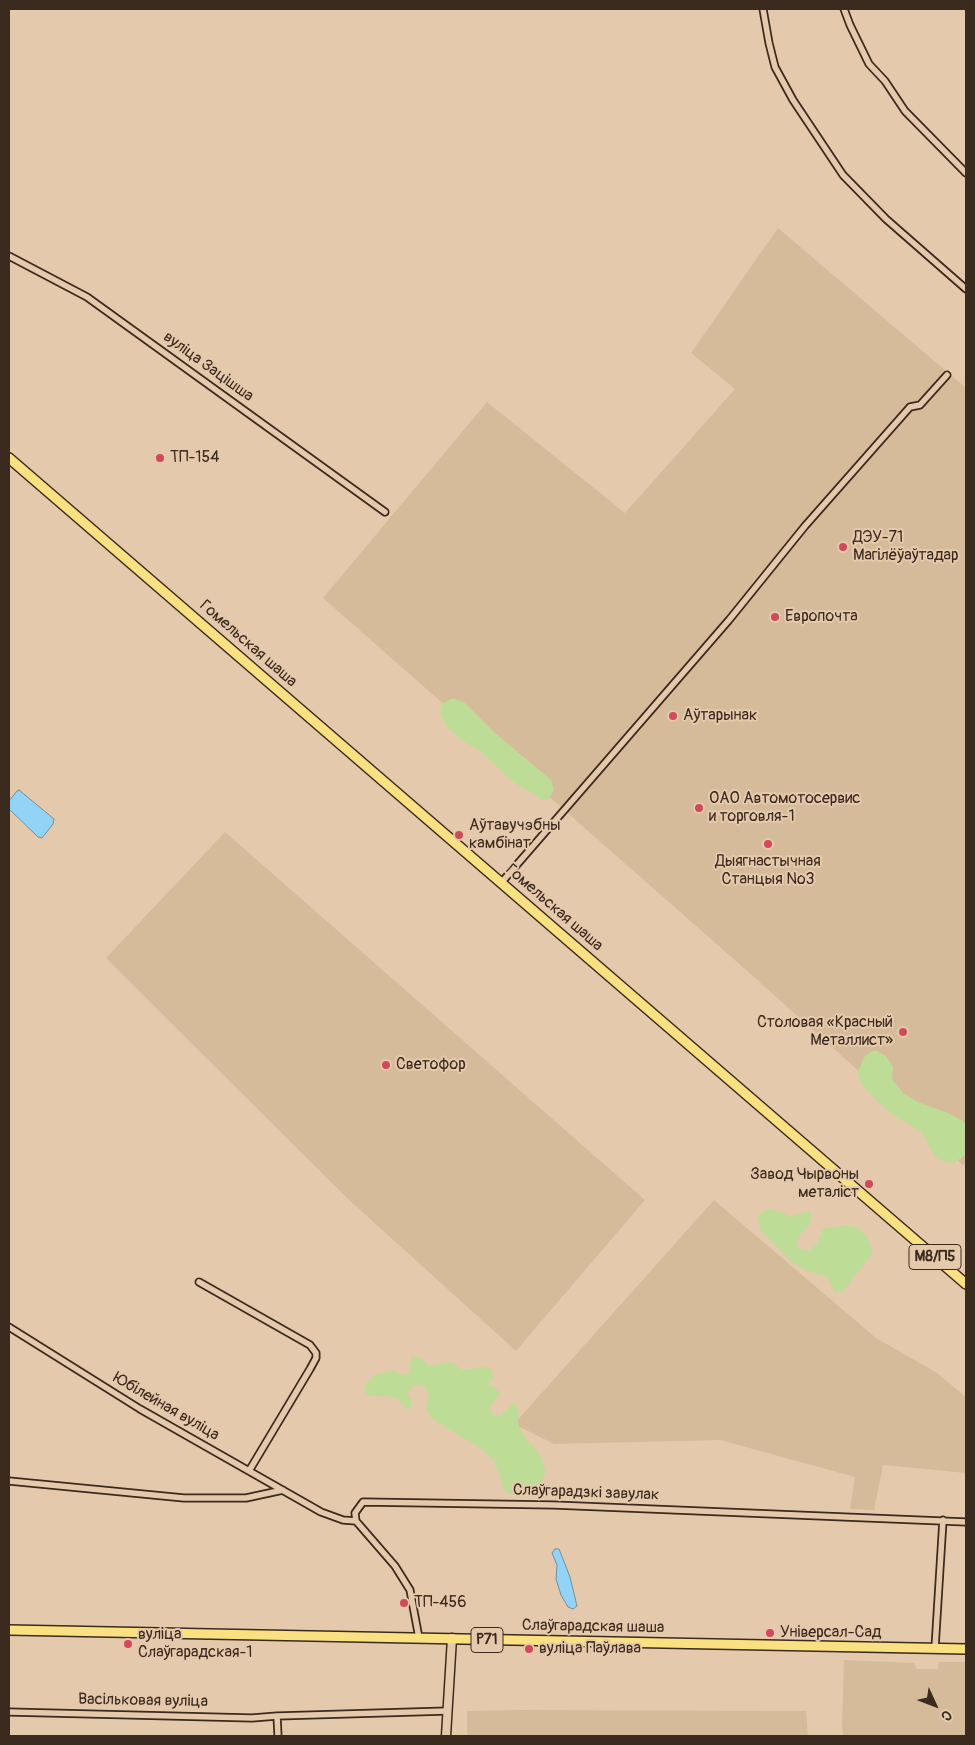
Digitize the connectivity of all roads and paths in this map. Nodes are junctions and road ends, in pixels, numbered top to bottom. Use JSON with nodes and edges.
{"nodes":[{"id":1,"x":763,"y":9,"type":"edge"},
{"id":2,"x":844,"y":9,"type":"edge"},
{"id":3,"x":966,"y":173,"type":"edge"},
{"id":4,"x":9,"y":256,"type":"edge"},
{"id":5,"x":966,"y":289,"type":"edge"},
{"id":6,"x":947,"y":375,"type":"dead end"},
{"id":7,"x":9,"y":458,"type":"edge"},
{"id":8,"x":385,"y":512,"type":"dead end"},
{"id":9,"x":502,"y":883,"type":"junction"},
{"id":10,"x":199,"y":1282,"type":"dead end"},
{"id":11,"x":966,"y":1284,"type":"edge"},
{"id":12,"x":9,"y":1327,"type":"edge"},
{"id":13,"x":249,"y":1471,"type":"junction"},
{"id":14,"x":9,"y":1481,"type":"edge"},
{"id":15,"x":283,"y":1490,"type":"junction"},
{"id":16,"x":943,"y":1520,"type":"junction"},
{"id":17,"x":356,"y":1521,"type":"junction"},
{"id":18,"x":966,"y":1522,"type":"edge"},
{"id":19,"x":9,"y":1630,"type":"edge"},
{"id":20,"x":419,"y":1638,"type":"junction"},
{"id":21,"x":452,"y":1638,"type":"junction"},
{"id":22,"x":935,"y":1648,"type":"junction"},
{"id":23,"x":966,"y":1649,"type":"edge"},
{"id":24,"x":9,"y":1712,"type":"edge"},
{"id":25,"x":447,"y":1712,"type":"junction"},
{"id":26,"x":277,"y":1716,"type":"junction"},
{"id":27,"x":278,"y":1736,"type":"edge"},
{"id":28,"x":446,"y":1736,"type":"edge"}],
"edges":[{"from":1,"to":5,"type":"street"},
{"from":2,"to":3,"type":"street"},
{"from":4,"to":8,"type":"street","name":"вуліца Зацішша"},
{"from":6,"to":9,"type":"street"},
{"from":7,"to":9,"type":"main road","name":"Гомельская шаша","number":"М8/П5"},
{"from":9,"to":11,"type":"main road","name":"Гомельская шаша","number":"М8/П5"},
{"from":10,"to":13,"type":"street"},
{"from":12,"to":13,"type":"street","name":"Юбілейная вуліца"},
{"from":13,"to":15,"type":"street","name":"Юбілейная вуліца"},
{"from":14,"to":15,"type":"street"},
{"from":15,"to":17,"type":"street","name":"Юбілейная вуліца"},
{"from":16,"to":17,"type":"street","name":"Слаўгарадзкі завулак"},
{"from":16,"to":18,"type":"street","name":"Слаўгарадзкі завулак"},
{"from":16,"to":22,"type":"street"},
{"from":17,"to":20,"type":"street"},
{"from":19,"to":20,"type":"main road","name":"Слаўгарадская шаша","number":"Р71"},
{"from":20,"to":21,"type":"main road","name":"Слаўгарадская шаша","number":"Р71"},
{"from":21,"to":22,"type":"main road","name":"Слаўгарадская шаша","number":"Р71"},
{"from":21,"to":25,"type":"main road"},
{"from":22,"to":23,"type":"main road","name":"Слаўгарадская шаша","number":"Р71"},
{"from":24,"to":26,"type":"street","name":"Васільковая вуліца"},
{"from":25,"to":26,"type":"street","name":"Васільковая вуліца"},
{"from":25,"to":28,"type":"main road"},
{"from":26,"to":27,"type":"street"}]}
